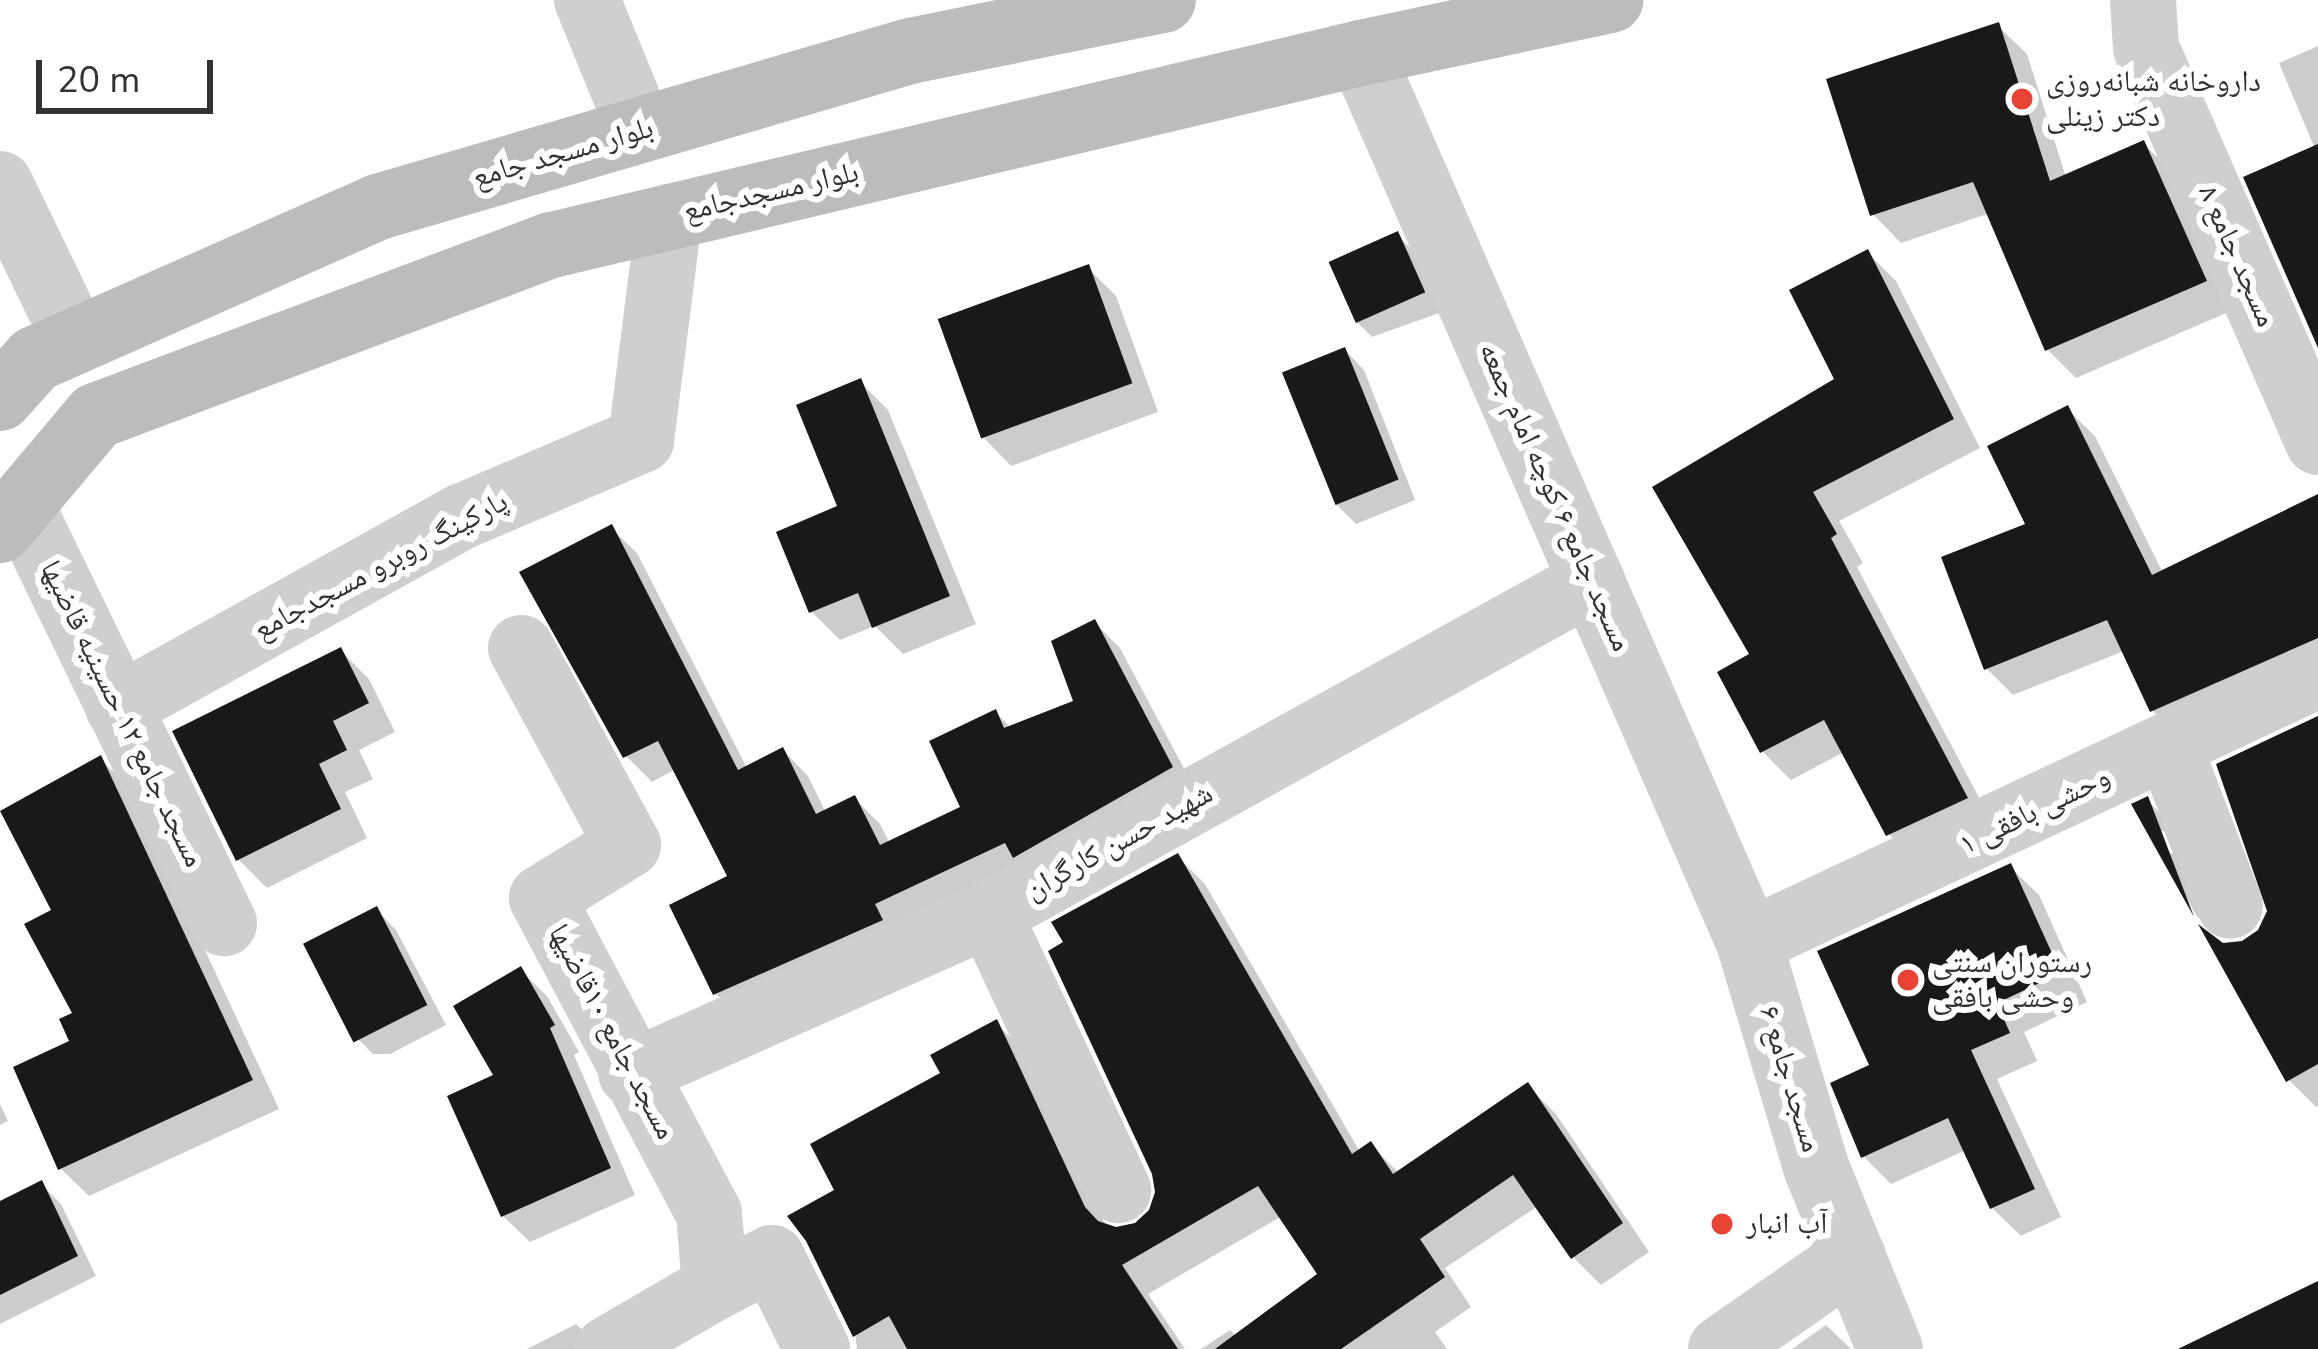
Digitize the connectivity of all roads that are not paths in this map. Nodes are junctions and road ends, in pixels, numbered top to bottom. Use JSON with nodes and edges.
{"nodes":[{"id":1,"x":587,"y":0,"type":"edge"},
{"id":2,"x":1163,"y":0,"type":"edge"},
{"id":3,"x":1610,"y":0,"type":"edge"},
{"id":4,"x":2143,"y":0,"type":"edge"},
{"id":5,"x":1026,"y":13,"type":"edge"},
{"id":6,"x":1361,"y":53,"type":"junction"},
{"id":7,"x":640,"y":130,"type":"junction"},
{"id":8,"x":0,"y":184,"type":"edge"},
{"id":9,"x":669,"y":217,"type":"junction"},
{"id":10,"x":76,"y":341,"type":"junction"},
{"id":11,"x":0,"y":398,"type":"edge"},
{"id":12,"x":2318,"y":442,"type":"edge"},
{"id":13,"x":10,"y":518,"type":"edge"},
{"id":14,"x":1592,"y":581,"type":"junction"},
{"id":15,"x":521,"y":648,"type":"dead end"},
{"id":16,"x":2318,"y":676,"type":"edge"},
{"id":17,"x":118,"y":707,"type":"junction"},
{"id":18,"x":2169,"y":747,"type":"junction"},
{"id":19,"x":2230,"y":906,"type":"dead end"},
{"id":20,"x":989,"y":914,"type":"junction"},
{"id":21,"x":224,"y":923,"type":"dead end"},
{"id":22,"x":1749,"y":942,"type":"junction"},
{"id":23,"x":631,"y":1073,"type":"junction"},
{"id":24,"x":1118,"y":1190,"type":"dead end"},
{"id":25,"x":1852,"y":1257,"type":"junction"},
{"id":26,"x":715,"y":1287,"type":"junction"},
{"id":27,"x":608,"y":1349,"type":"edge"},
{"id":28,"x":818,"y":1349,"type":"edge"},
{"id":29,"x":1721,"y":1349,"type":"edge"},
{"id":30,"x":1890,"y":1349,"type":"edge"}],
"edges":[{"from":1,"to":7,"type":"street"},
{"from":2,"to":5,"type":"main road","name":"بلوار مسجد جامع"},
{"from":3,"to":6,"type":"main road","name":"بلوار مسجدجامع"},
{"from":4,"to":12,"type":"street","name":"مسجد جامع ۸"},
{"from":5,"to":7,"type":"main road","name":"بلوار مسجد جامع"},
{"from":6,"to":9,"type":"main road","name":"بلوار مسجدجامع"},
{"from":6,"to":14,"type":"street","name":"مسجد جامع ۶ کوچه امام جمعه"},
{"from":7,"to":10,"type":"main road","name":"بلوار مسجد جامع"},
{"from":8,"to":10,"type":"street"},
{"from":9,"to":13,"type":"main road","name":"بلوار مسجدجامع"},
{"from":9,"to":17,"type":"street","name":"پارکینگ روبرو مسجدجامع"},
{"from":10,"to":11,"type":"main road","name":"بلوار مسجد جامع"},
{"from":13,"to":17,"type":"street","name":"مسجد جامع ۱۲ حسینیه قاضیها"},
{"from":14,"to":20,"type":"street","name":"شهید حسن کارگران"},
{"from":14,"to":22,"type":"street","name":"مسجد جامع ۶ کوچه امام جمعه"},
{"from":15,"to":23,"type":"street","name":"مسجد جامع ۱۰قاضیها"},
{"from":16,"to":18,"type":"street","name":"وحشی بافقی ۱"},
{"from":17,"to":21,"type":"street","name":"مسجد جامع ۱۲ حسینیه قاضیها"},
{"from":18,"to":19,"type":"street"},
{"from":18,"to":22,"type":"street","name":"وحشی بافقی ۱"},
{"from":20,"to":23,"type":"street","name":"شهید حسن کارگران"},
{"from":20,"to":24,"type":"street"},
{"from":22,"to":25,"type":"street","name":"مسجد جامع ۶"},
{"from":23,"to":26,"type":"street","name":"مسجد جامع ۱۰قاضیها"},
{"from":25,"to":29,"type":"street"},
{"from":25,"to":30,"type":"street","name":"مسجد جامع ۶"},
{"from":26,"to":27,"type":"street"},
{"from":26,"to":28,"type":"street"}]}
